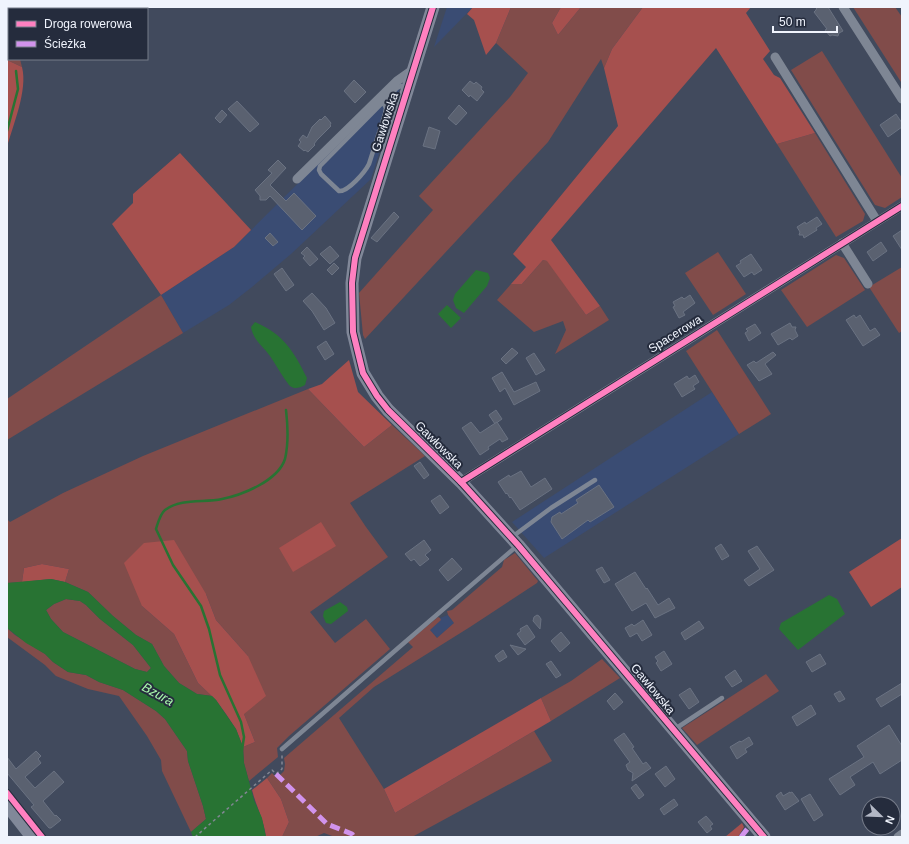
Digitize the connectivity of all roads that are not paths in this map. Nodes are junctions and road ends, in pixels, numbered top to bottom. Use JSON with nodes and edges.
{"nodes":[{"id":1,"x":433,"y":7,"type":"edge"},
{"id":2,"x":843,"y":7,"type":"edge"},
{"id":3,"x":775,"y":57,"type":"dead end"},
{"id":4,"x":414,"y":69,"type":"junction"},
{"id":5,"x":408,"y":87,"type":"junction"},
{"id":6,"x":902,"y":99,"type":"edge"},
{"id":7,"x":383,"y":102,"type":"junction"},
{"id":8,"x":297,"y":179,"type":"dead end"},
{"id":9,"x":902,"y":206,"type":"edge"},
{"id":10,"x":878,"y":221,"type":"junction"},
{"id":11,"x":842,"y":243,"type":"junction"},
{"id":12,"x":868,"y":284,"type":"dead end"},
{"id":13,"x":595,"y":480,"type":"dead end"},
{"id":14,"x":461,"y":482,"type":"junction"},
{"id":15,"x":515,"y":542,"type":"junction"},
{"id":16,"x":722,"y":698,"type":"dead end"},
{"id":17,"x":674,"y":730,"type":"junction"},
{"id":18,"x":282,"y":750,"type":"road end"},
{"id":19,"x":7,"y":805,"type":"edge"},
{"id":20,"x":902,"y":834,"type":"edge"},
{"id":21,"x":32,"y":837,"type":"edge"},
{"id":22,"x":764,"y":837,"type":"edge"},
{"id":23,"x":898,"y":837,"type":"edge"}],
"edges":[{"from":1,"to":4,"type":"street","name":"Gawłowska"},
{"from":2,"to":6,"type":"street"},
{"from":3,"to":10,"type":"street"},
{"from":4,"to":5,"type":"street","name":"Gawłowska"},
{"from":4,"to":8,"type":"street"},
{"from":5,"to":7,"type":"lane"},
{"from":5,"to":14,"type":"street","name":"Gawłowska"},
{"from":7,"to":7,"type":"lane"},
{"from":9,"to":10,"type":"street","name":"Spacerowa"},
{"from":10,"to":11,"type":"street","name":"Spacerowa"},
{"from":11,"to":12,"type":"street"},
{"from":11,"to":14,"type":"street","name":"Spacerowa"},
{"from":13,"to":15,"type":"lane"},
{"from":14,"to":15,"type":"street","name":"Gawłowska"},
{"from":15,"to":17,"type":"street","name":"Gawłowska"},
{"from":15,"to":18,"type":"lane"},
{"from":16,"to":17,"type":"lane"},
{"from":17,"to":22,"type":"street","name":"Gawłowska"},
{"from":19,"to":21,"type":"street"},
{"from":20,"to":23,"type":"street"}]}
